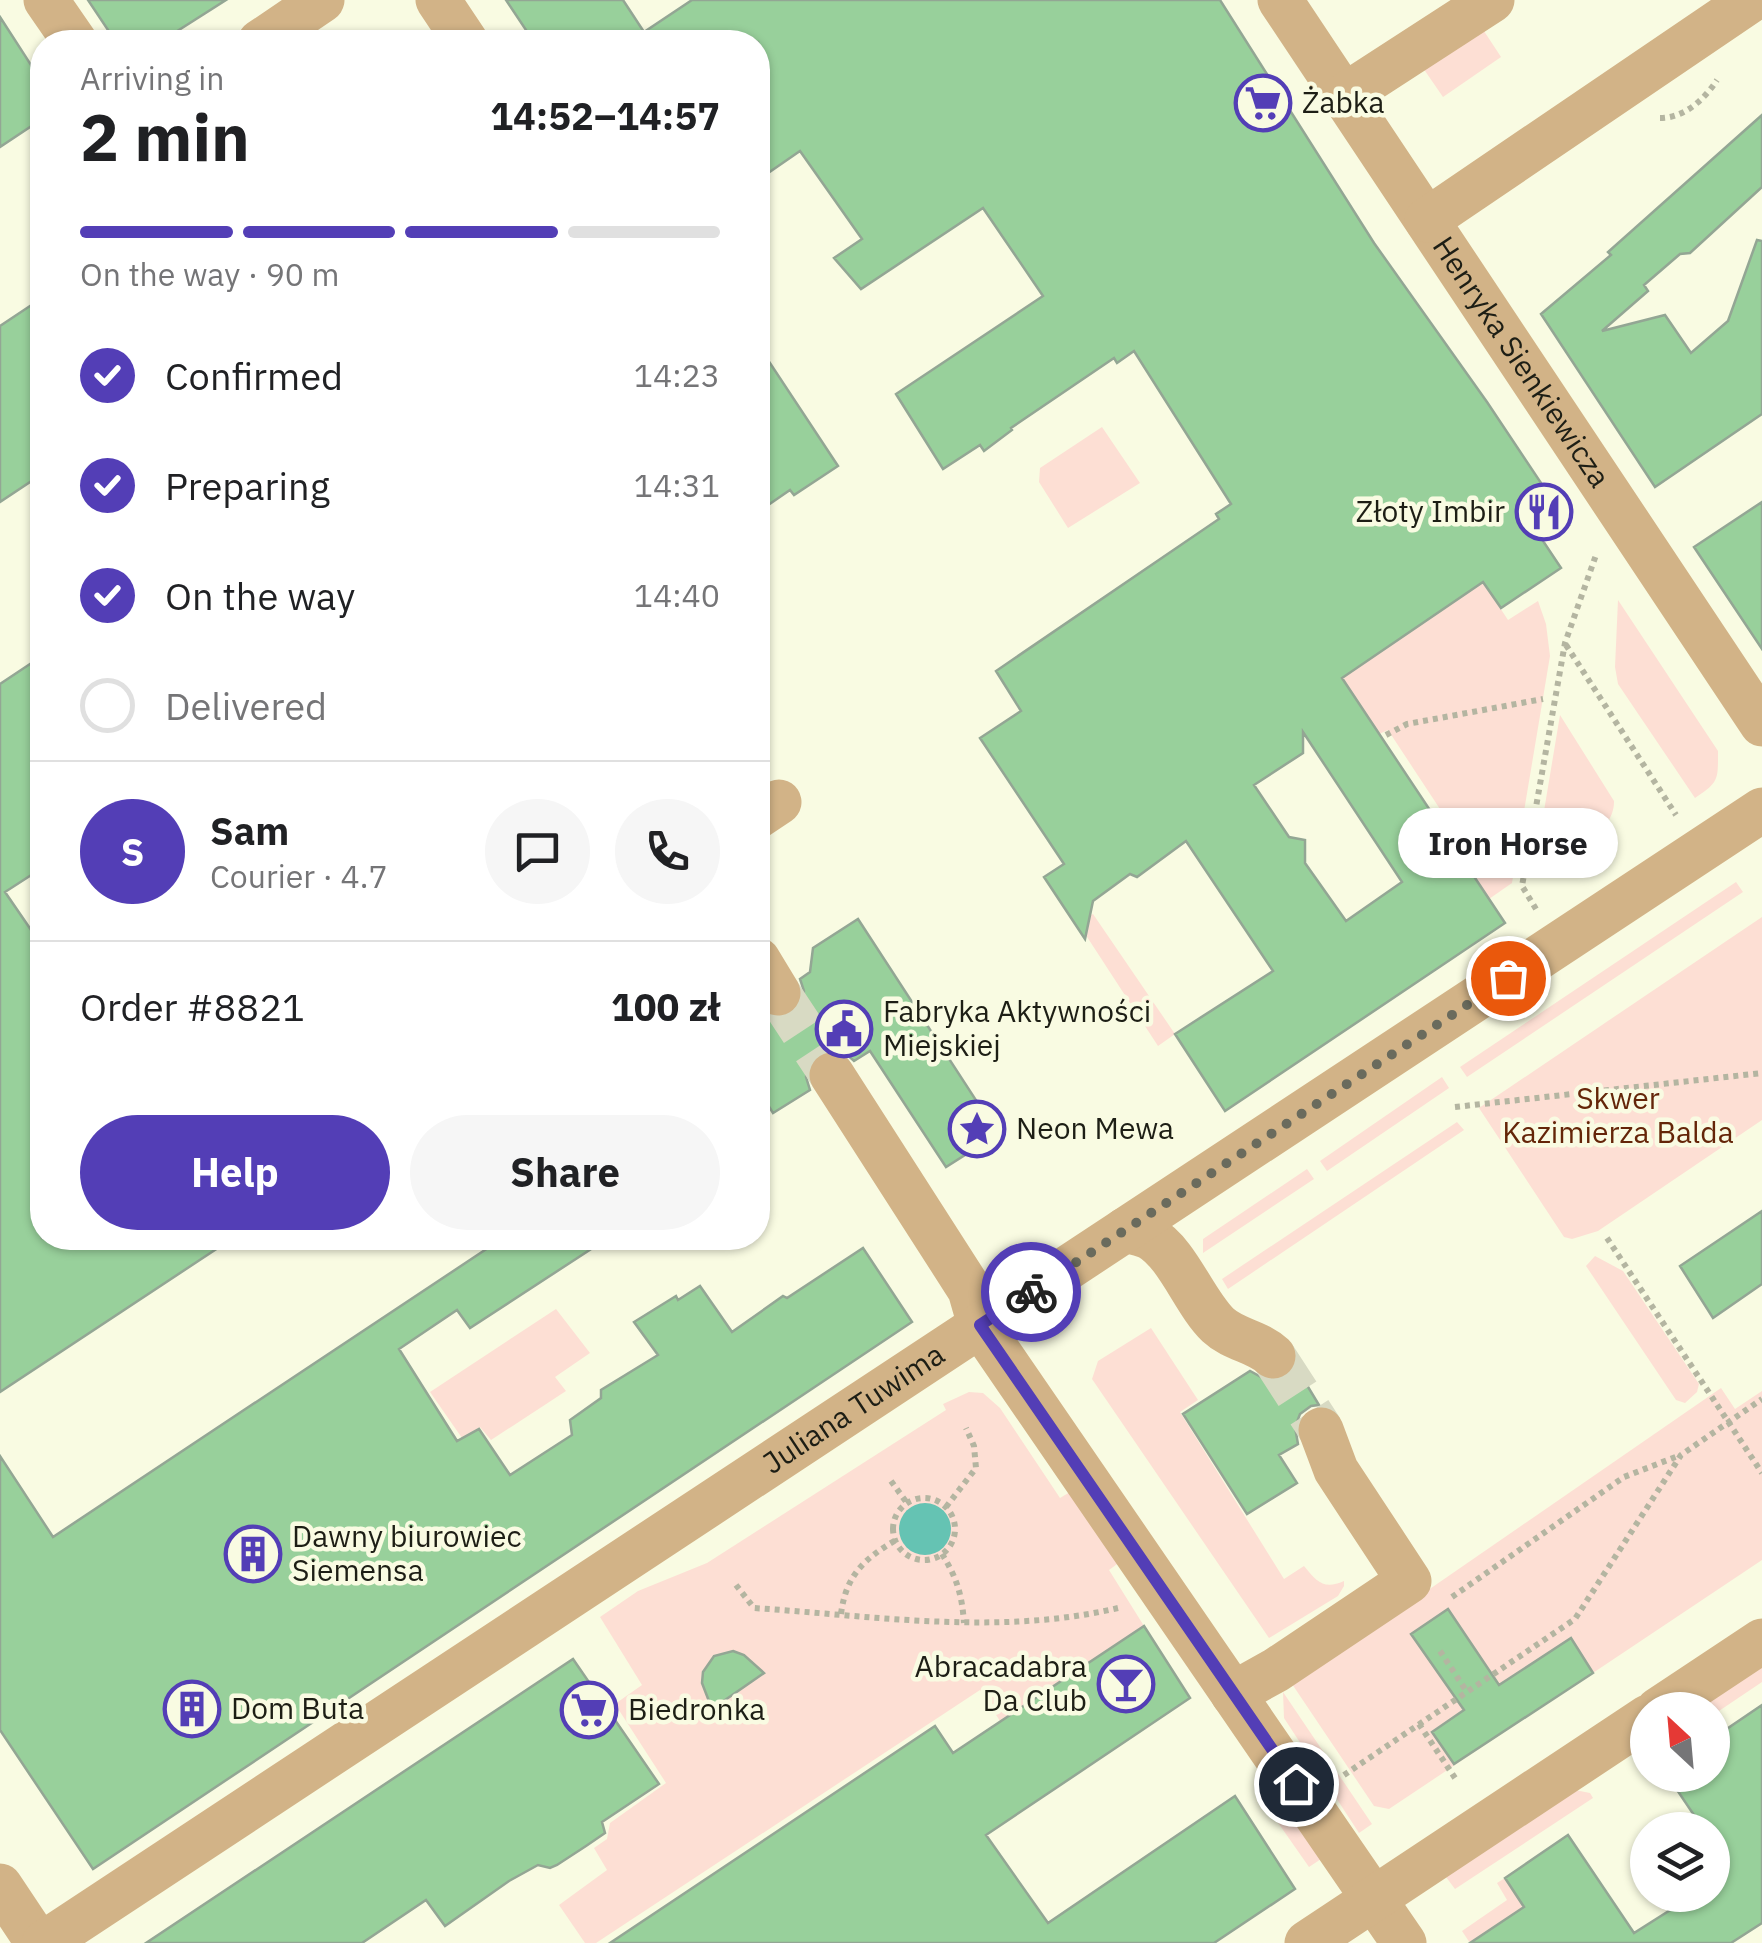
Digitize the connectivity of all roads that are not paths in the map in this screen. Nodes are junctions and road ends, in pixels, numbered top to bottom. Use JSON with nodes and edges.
{"nodes":[{"id":1,"x":46,"y":0,"type":"edge"},
{"id":2,"x":322,"y":0,"type":"edge"},
{"id":3,"x":438,"y":0,"type":"edge"},
{"id":4,"x":1280,"y":0,"type":"edge"},
{"id":5,"x":1492,"y":0,"type":"edge"},
{"id":6,"x":1751,"y":0,"type":"edge"},
{"id":7,"x":67,"y":30,"type":"edge"},
{"id":8,"x":278,"y":30,"type":"edge"},
{"id":9,"x":458,"y":30,"type":"edge"},
{"id":10,"x":1344,"y":96,"type":"junction"},
{"id":11,"x":1427,"y":220,"type":"junction"},
{"id":12,"x":1762,"y":724,"type":"edge"},
{"id":13,"x":1762,"y":810,"type":"edge"},
{"id":14,"x":832,"y":1075,"type":"tunnel mouth"},
{"id":15,"x":1126,"y":1230,"type":"junction"},
{"id":16,"x":980,"y":1325,"type":"junction"},
{"id":17,"x":1262,"y":1364,"type":"tunnel mouth"},
{"id":18,"x":1318,"y":1448,"type":"tunnel mouth"},
{"id":19,"x":1762,"y":1641,"type":"edge"},
{"id":20,"x":1685,"y":1692,"type":"edge"},
{"id":21,"x":1233,"y":1694,"type":"junction"},
{"id":22,"x":1630,"y":1729,"type":"edge"},
{"id":23,"x":0,"y":1886,"type":"edge"},
{"id":24,"x":1374,"y":1897,"type":"junction"},
{"id":25,"x":41,"y":1943,"type":"edge"},
{"id":26,"x":1307,"y":1943,"type":"edge"},
{"id":27,"x":1404,"y":1943,"type":"edge"}],
"edges":[{"from":1,"to":7,"type":"street"},
{"from":2,"to":8,"type":"street"},
{"from":3,"to":9,"type":"street"},
{"from":4,"to":10,"type":"street","name":"Henryka Sienkiewicza"},
{"from":5,"to":10,"type":"street"},
{"from":6,"to":11,"type":"street"},
{"from":10,"to":11,"type":"street","name":"Henryka Sienkiewicza"},
{"from":11,"to":12,"type":"street","name":"Henryka Sienkiewicza"},
{"from":13,"to":15,"type":"street","name":"Juliana Tuwima"},
{"from":14,"to":16,"type":"street"},
{"from":15,"to":16,"type":"street","name":"Juliana Tuwima"},
{"from":15,"to":17,"type":"street"},
{"from":16,"to":21,"type":"street"},
{"from":16,"to":25,"type":"street","name":"Juliana Tuwima"},
{"from":18,"to":21,"type":"street"},
{"from":19,"to":20,"type":"street"},
{"from":21,"to":24,"type":"street"},
{"from":22,"to":24,"type":"street"},
{"from":23,"to":25,"type":"street"},
{"from":24,"to":26,"type":"street"},
{"from":24,"to":27,"type":"street"}]}
